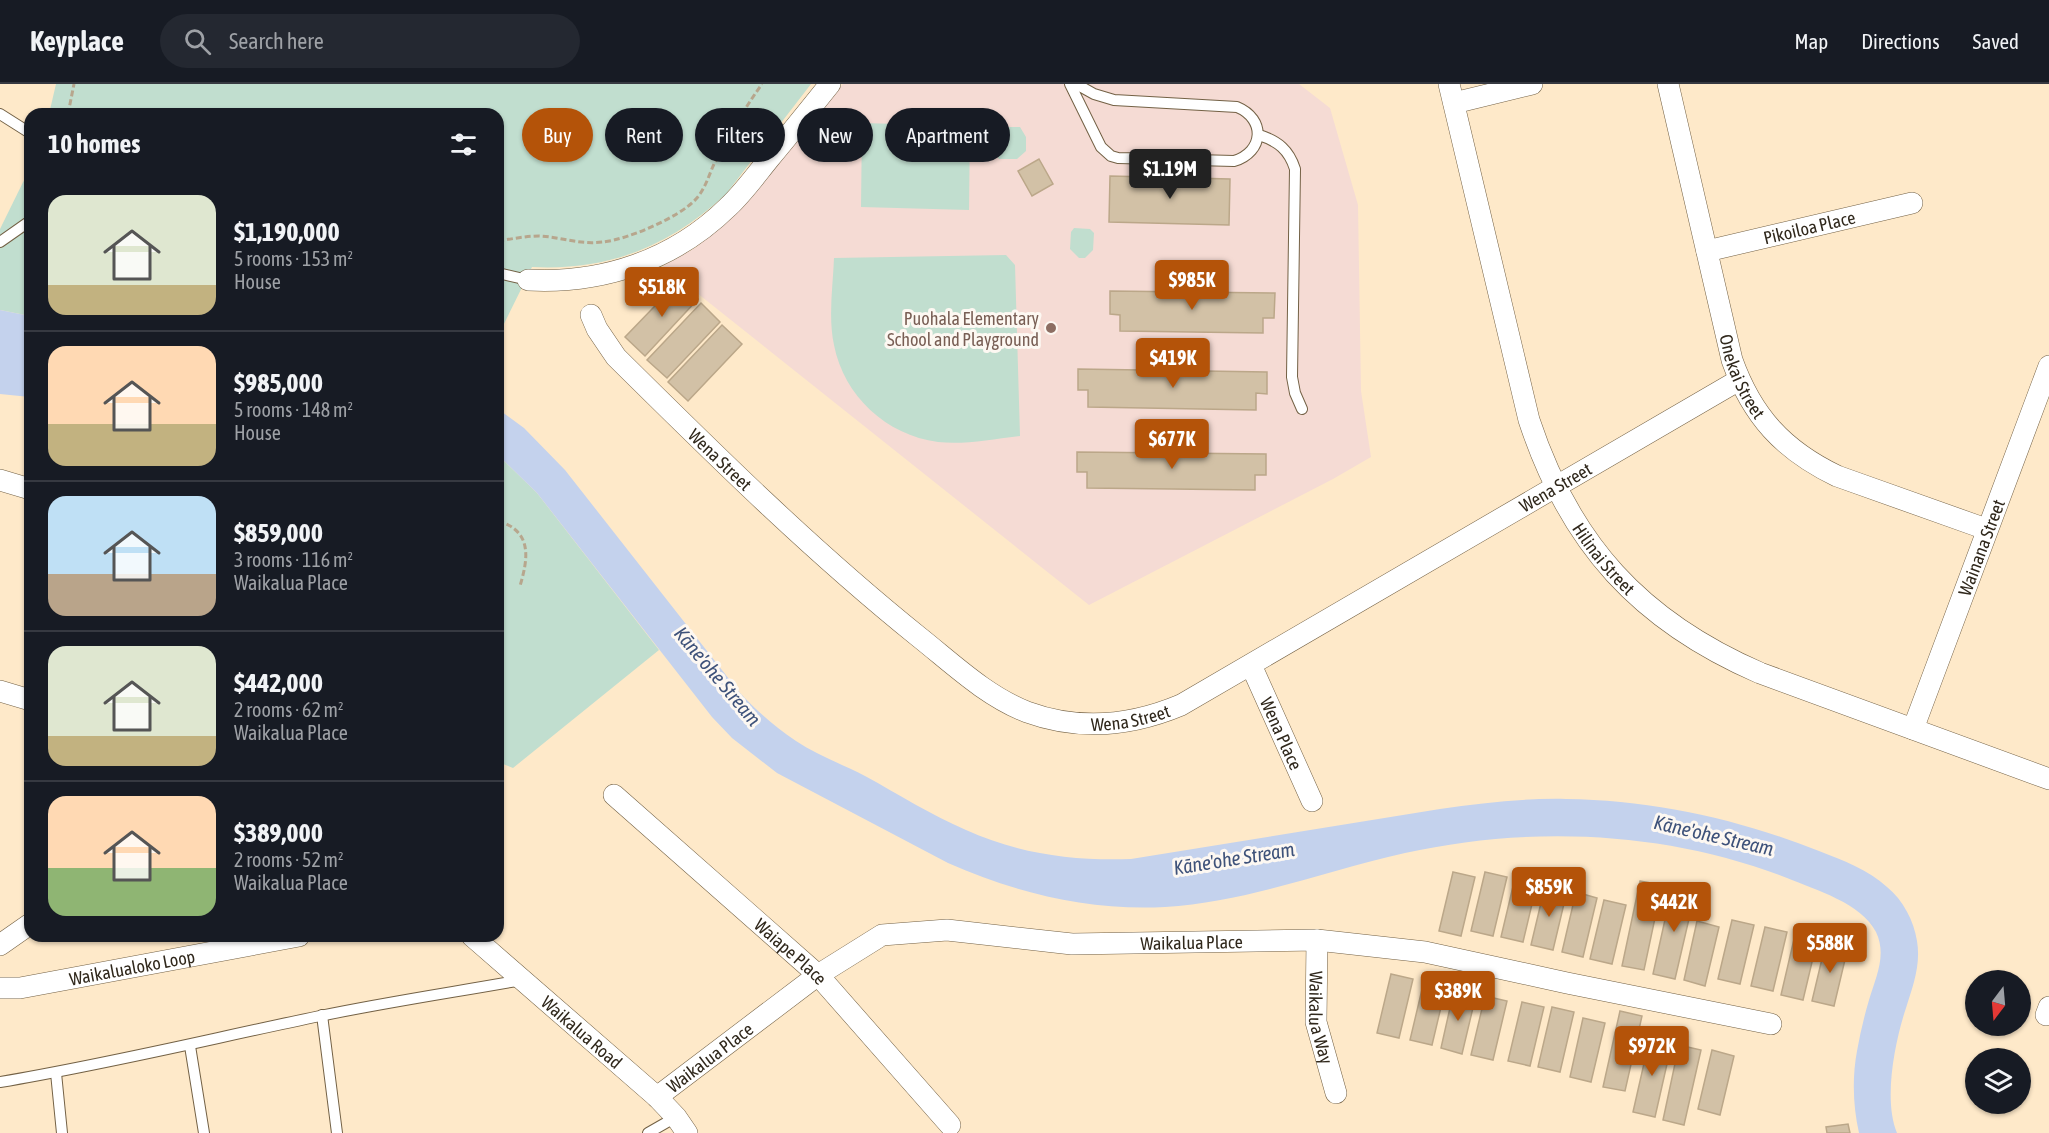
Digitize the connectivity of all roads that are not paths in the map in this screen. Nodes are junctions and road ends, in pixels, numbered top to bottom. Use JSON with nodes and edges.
{"nodes":[{"id":1,"x":830,"y":84,"type":"edge"},
{"id":2,"x":1070,"y":84,"type":"edge"},
{"id":3,"x":1076,"y":84,"type":"edge"},
{"id":4,"x":1532,"y":84,"type":"edge"},
{"id":5,"x":1668,"y":84,"type":"edge"},
{"id":6,"x":1451,"y":94,"type":"edge"},
{"id":7,"x":0,"y":114,"type":"edge"},
{"id":8,"x":24,"y":129,"type":"edge"},
{"id":9,"x":1259,"y":135,"type":"junction"},
{"id":10,"x":1912,"y":203,"type":"dead end"},
{"id":11,"x":24,"y":225,"type":"edge"},
{"id":12,"x":0,"y":242,"type":"edge"},
{"id":13,"x":1707,"y":251,"type":"junction"},
{"id":14,"x":504,"y":274,"type":"edge"},
{"id":15,"x":528,"y":280,"type":"joint"},
{"id":16,"x":591,"y":315,"type":"dead end"},
{"id":17,"x":2049,"y":366,"type":"edge"},
{"id":18,"x":1739,"y":380,"type":"junction"},
{"id":19,"x":1302,"y":409,"type":"dead end"},
{"id":20,"x":0,"y":480,"type":"edge"},
{"id":21,"x":1554,"y":486,"type":"junction"},
{"id":22,"x":24,"y":487,"type":"edge"},
{"id":23,"x":1986,"y":529,"type":"junction"},
{"id":24,"x":1251,"y":665,"type":"junction"},
{"id":25,"x":0,"y":691,"type":"edge"},
{"id":26,"x":24,"y":698,"type":"edge"},
{"id":27,"x":1913,"y":729,"type":"junction"},
{"id":28,"x":2049,"y":779,"type":"edge"},
{"id":29,"x":614,"y":795,"type":"dead end"},
{"id":30,"x":1312,"y":801,"type":"dead end"},
{"id":31,"x":24,"y":928,"type":"edge"},
{"id":32,"x":1317,"y":940,"type":"junction"},
{"id":33,"x":267,"y":942,"type":"edge"},
{"id":34,"x":479,"y":942,"type":"edge"},
{"id":35,"x":0,"y":945,"type":"edge"},
{"id":36,"x":818,"y":975,"type":"junction"},
{"id":37,"x":522,"y":980,"type":"junction"},
{"id":38,"x":0,"y":988,"type":"edge"},
{"id":39,"x":322,"y":1016,"type":"junction"},
{"id":40,"x":1771,"y":1024,"type":"dead end"},
{"id":41,"x":190,"y":1046,"type":"junction"},
{"id":42,"x":56,"y":1073,"type":"junction"},
{"id":43,"x":0,"y":1082,"type":"edge"},
{"id":44,"x":1336,"y":1093,"type":"dead end"},
{"id":45,"x":657,"y":1097,"type":"junction"},
{"id":46,"x":682,"y":1125,"type":"edge"},
{"id":47,"x":950,"y":1125,"type":"dead end"},
{"id":48,"x":62,"y":1133,"type":"edge"},
{"id":49,"x":204,"y":1133,"type":"edge"},
{"id":50,"x":337,"y":1133,"type":"edge"},
{"id":51,"x":648,"y":1133,"type":"edge"}],
"edges":[{"from":1,"to":15,"type":"street"},
{"from":2,"to":9,"type":"lane"},
{"from":3,"to":9,"type":"lane"},
{"from":4,"to":6,"type":"street"},
{"from":5,"to":13,"type":"street","name":"Onekai Street"},
{"from":6,"to":21,"type":"street","name":"Hilinai Street"},
{"from":7,"to":8,"type":"lane"},
{"from":9,"to":19,"type":"lane"},
{"from":10,"to":13,"type":"street","name":"Pikoiloa Place"},
{"from":11,"to":12,"type":"lane"},
{"from":13,"to":18,"type":"street","name":"Onekai Street"},
{"from":14,"to":15,"type":"lane"},
{"from":16,"to":24,"type":"street","name":"Wena Street"},
{"from":17,"to":23,"type":"street","name":"Wainana Street"},
{"from":18,"to":21,"type":"street","name":"Wena Street"},
{"from":18,"to":23,"type":"street","name":"Onekai Street"},
{"from":20,"to":22,"type":"street"},
{"from":21,"to":24,"type":"street","name":"Wena Street"},
{"from":21,"to":27,"type":"street","name":"Hilinai Street"},
{"from":23,"to":27,"type":"street","name":"Wainana Street"},
{"from":24,"to":30,"type":"street","name":"Wena Place"},
{"from":25,"to":26,"type":"street"},
{"from":27,"to":28,"type":"street","name":"Hilinai Street"},
{"from":29,"to":36,"type":"street","name":"Waiape Place"},
{"from":31,"to":35,"type":"street"},
{"from":32,"to":36,"type":"street","name":"Waikalua Place"},
{"from":32,"to":40,"type":"street","name":"Waikalua Place"},
{"from":32,"to":44,"type":"street","name":"Waikalua Way"},
{"from":33,"to":38,"type":"street","name":"Waikalualoko Loop"},
{"from":34,"to":37,"type":"street","name":"Waikalua Road"},
{"from":36,"to":45,"type":"street","name":"Waikalua Place"},
{"from":36,"to":47,"type":"street","name":"Waiape Place"},
{"from":37,"to":39,"type":"lane"},
{"from":37,"to":45,"type":"street","name":"Waikalua Road"},
{"from":39,"to":41,"type":"lane"},
{"from":39,"to":50,"type":"lane"},
{"from":41,"to":42,"type":"lane"},
{"from":41,"to":49,"type":"lane"},
{"from":42,"to":43,"type":"lane"},
{"from":42,"to":48,"type":"lane"},
{"from":45,"to":46,"type":"street","name":"Waikalua Road"},
{"from":46,"to":51,"type":"lane"}]}
